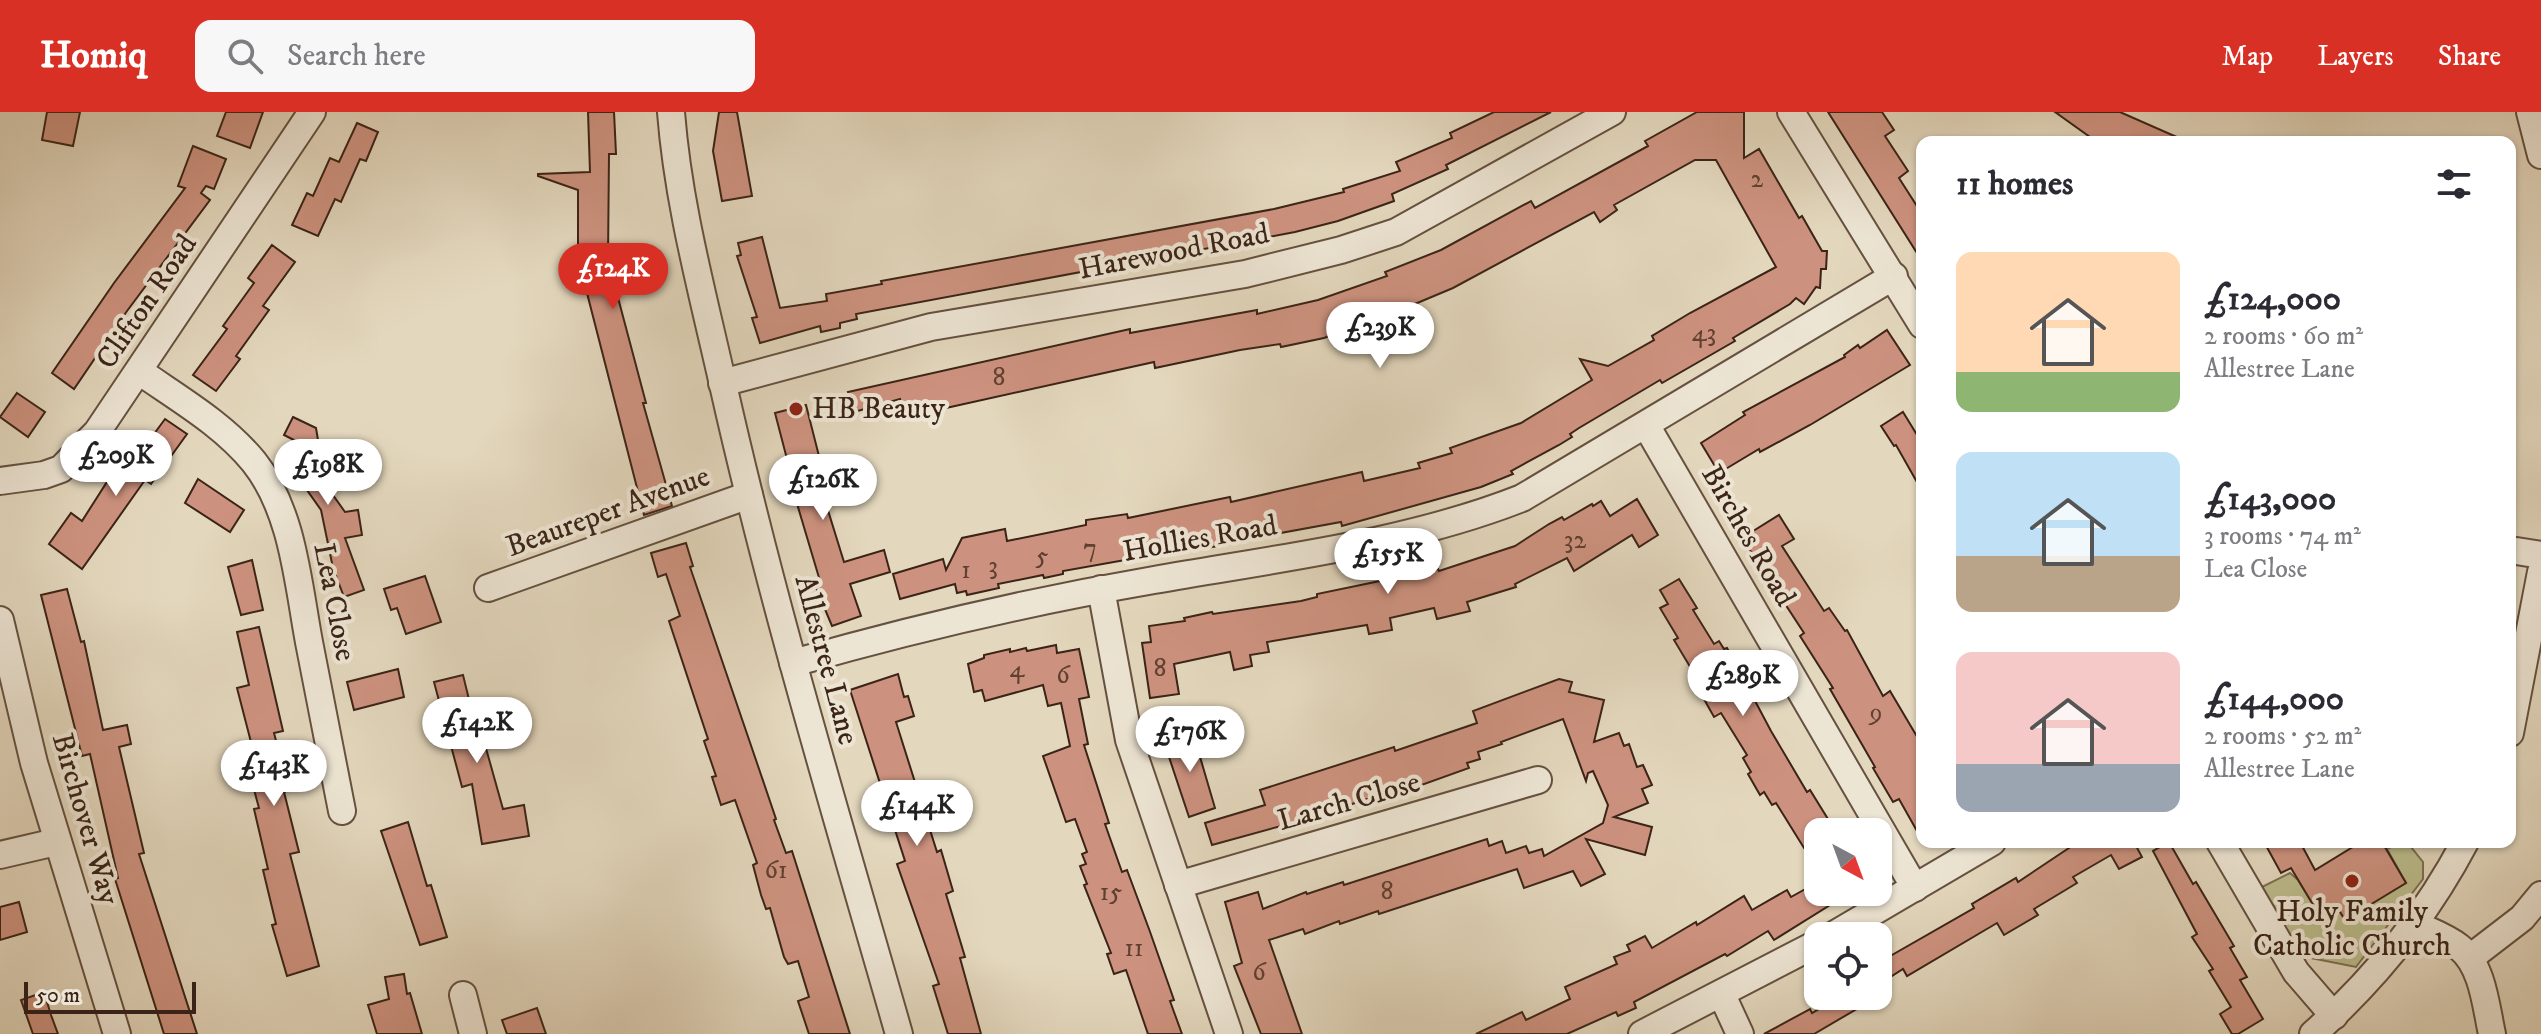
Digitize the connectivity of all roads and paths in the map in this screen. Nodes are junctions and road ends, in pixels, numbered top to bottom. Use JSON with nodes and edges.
{"nodes":[{"id":1,"x":312,"y":112,"type":"edge"},
{"id":2,"x":671,"y":112,"type":"edge"},
{"id":3,"x":1612,"y":112,"type":"edge"},
{"id":4,"x":1791,"y":112,"type":"edge"},
{"id":5,"x":2530,"y":112,"type":"edge"},
{"id":6,"x":2541,"y":155,"type":"edge"},
{"id":7,"x":1894,"y":276,"type":"junction"},
{"id":8,"x":1916,"y":314,"type":"edge"},
{"id":9,"x":139,"y":371,"type":"junction"},
{"id":10,"x":722,"y":383,"type":"junction"},
{"id":11,"x":1646,"y":425,"type":"junction"},
{"id":12,"x":0,"y":481,"type":"edge"},
{"id":13,"x":749,"y":495,"type":"junction"},
{"id":14,"x":2516,"y":551,"type":"edge"},
{"id":15,"x":2541,"y":555,"type":"edge"},
{"id":16,"x":2541,"y":572,"type":"edge"},
{"id":17,"x":488,"y":588,"type":"dead end"},
{"id":18,"x":1101,"y":589,"type":"junction"},
{"id":19,"x":2538,"y":610,"type":"edge"},
{"id":20,"x":0,"y":620,"type":"edge"},
{"id":21,"x":793,"y":663,"type":"junction"},
{"id":22,"x":2516,"y":707,"type":"edge"},
{"id":23,"x":1538,"y":780,"type":"dead end"},
{"id":24,"x":342,"y":811,"type":"dead end"},
{"id":25,"x":56,"y":842,"type":"junction"},
{"id":26,"x":1982,"y":848,"type":"edge"},
{"id":27,"x":2224,"y":848,"type":"edge"},
{"id":28,"x":2462,"y":848,"type":"edge"},
{"id":29,"x":0,"y":855,"type":"edge"},
{"id":30,"x":1178,"y":885,"type":"junction"},
{"id":31,"x":1915,"y":888,"type":"junction"},
{"id":32,"x":2541,"y":895,"type":"edge"},
{"id":33,"x":1856,"y":922,"type":"edge"},
{"id":34,"x":2415,"y":924,"type":"junction"},
{"id":35,"x":1804,"y":951,"type":"edge"},
{"id":36,"x":2470,"y":958,"type":"junction"},
{"id":37,"x":463,"y":995,"type":"dead end"},
{"id":38,"x":1722,"y":995,"type":"junction"},
{"id":39,"x":2334,"y":1016,"type":"junction"},
{"id":40,"x":117,"y":1034,"type":"edge"},
{"id":41,"x":473,"y":1034,"type":"edge"},
{"id":42,"x":899,"y":1034,"type":"edge"},
{"id":43,"x":1229,"y":1034,"type":"edge"},
{"id":44,"x":1642,"y":1034,"type":"edge"},
{"id":45,"x":1740,"y":1034,"type":"edge"},
{"id":46,"x":2313,"y":1034,"type":"edge"},
{"id":47,"x":2492,"y":1034,"type":"edge"}],
"edges":[{"from":1,"to":9,"type":"street","name":"Clifton Road"},
{"from":2,"to":10,"type":"street","name":"Allestree Lane"},
{"from":3,"to":10,"type":"street","name":"Harewood Road"},
{"from":4,"to":7,"type":"street"},
{"from":5,"to":6,"type":"street"},
{"from":7,"to":8,"type":"street"},
{"from":7,"to":11,"type":"street","name":"Hollies Road"},
{"from":9,"to":12,"type":"street","name":"Clifton Road"},
{"from":9,"to":24,"type":"street","name":"Lea Close"},
{"from":10,"to":13,"type":"street","name":"Allestree Lane"},
{"from":11,"to":18,"type":"street","name":"Hollies Road"},
{"from":11,"to":31,"type":"street","name":"Birches Road"},
{"from":13,"to":17,"type":"street","name":"Beaureper Avenue"},
{"from":13,"to":21,"type":"street","name":"Allestree Lane"},
{"from":14,"to":15,"type":"street"},
{"from":16,"to":19,"type":"street"},
{"from":18,"to":21,"type":"street","name":"Hollies Road"},
{"from":18,"to":30,"type":"street"},
{"from":19,"to":22,"type":"street"},
{"from":20,"to":25,"type":"street","name":"Birchover Way"},
{"from":21,"to":42,"type":"street","name":"Allestree Lane"},
{"from":23,"to":30,"type":"street","name":"Larch Close"},
{"from":25,"to":29,"type":"street"},
{"from":25,"to":40,"type":"street","name":"Birchover Way"},
{"from":26,"to":31,"type":"street"},
{"from":27,"to":39,"type":"street"},
{"from":28,"to":34,"type":"street"},
{"from":30,"to":43,"type":"street"},
{"from":31,"to":33,"type":"street"},
{"from":32,"to":36,"type":"street"},
{"from":34,"to":36,"type":"street"},
{"from":34,"to":39,"type":"street"},
{"from":35,"to":38,"type":"street"},
{"from":36,"to":47,"type":"street"},
{"from":37,"to":41,"type":"street"},
{"from":38,"to":44,"type":"street"},
{"from":38,"to":45,"type":"street"},
{"from":39,"to":46,"type":"street"}]}
